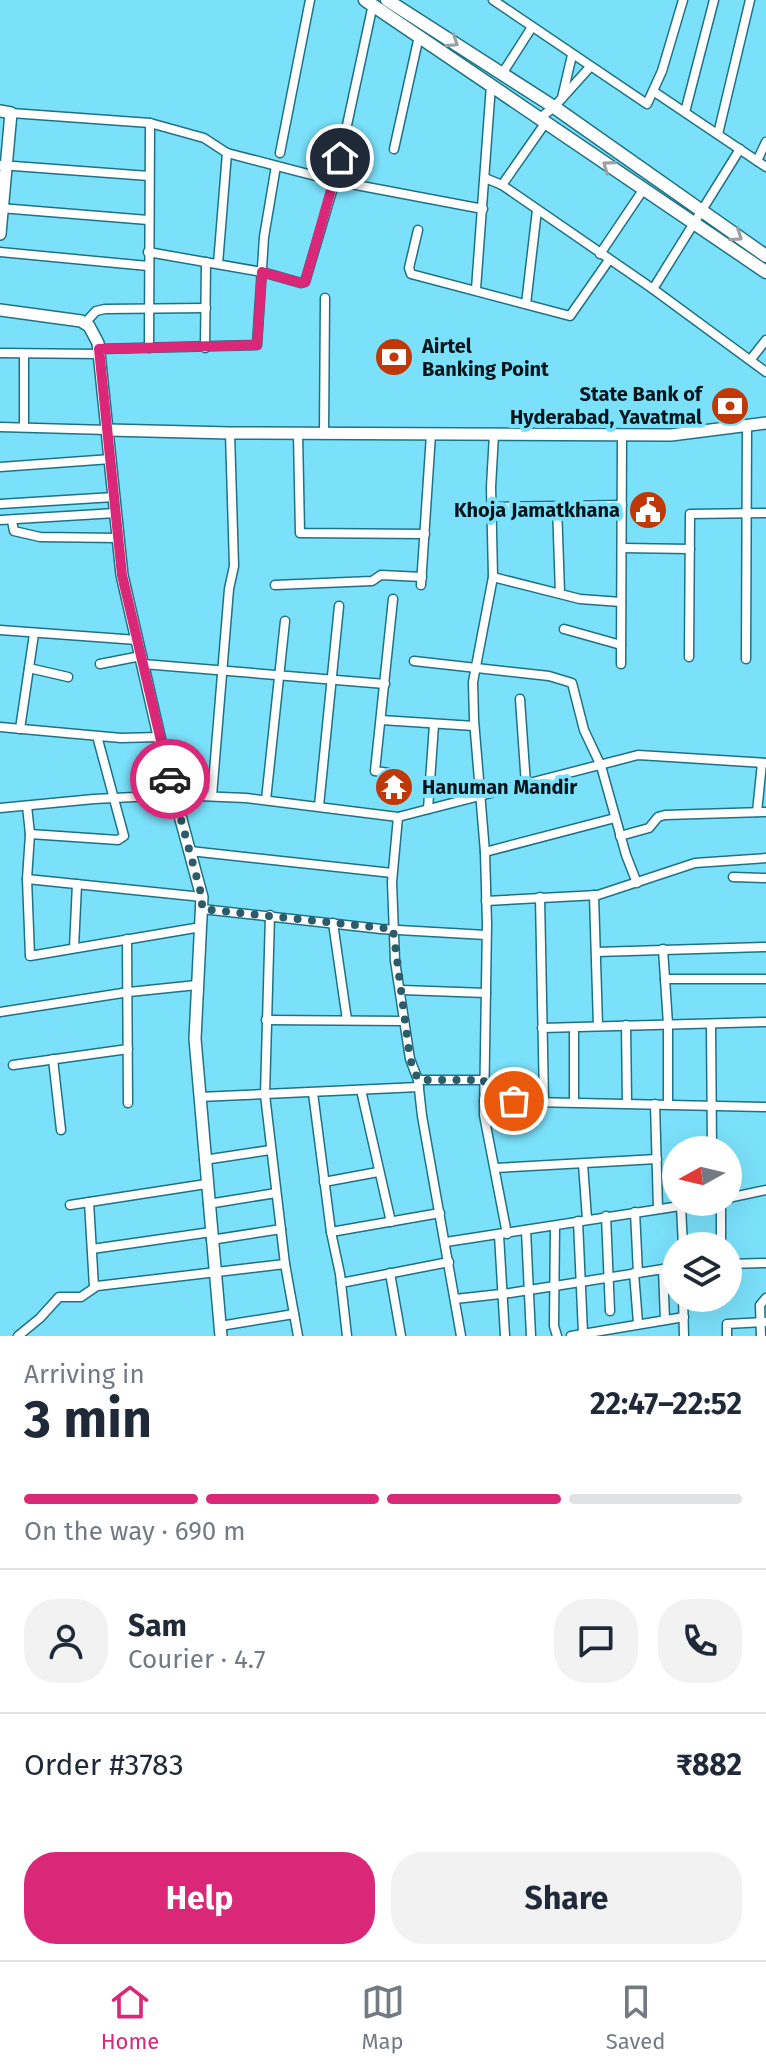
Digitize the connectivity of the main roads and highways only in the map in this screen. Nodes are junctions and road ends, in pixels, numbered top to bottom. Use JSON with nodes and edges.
{"nodes":[{"id":1,"x":387,"y":0,"type":"edge"},
{"id":2,"x":371,"y":2,"type":"edge"},
{"id":3,"x":696,"y":217,"type":"junction"},
{"id":4,"x":766,"y":256,"type":"edge"},
{"id":5,"x":766,"y":272,"type":"edge"}],
"edges":[{"from":1,"to":3,"type":"main road","one_way":true},
{"from":3,"to":2,"type":"main road","one_way":true},
{"from":3,"to":4,"type":"main road","one_way":true},
{"from":3,"to":5,"type":"main road"}]}
